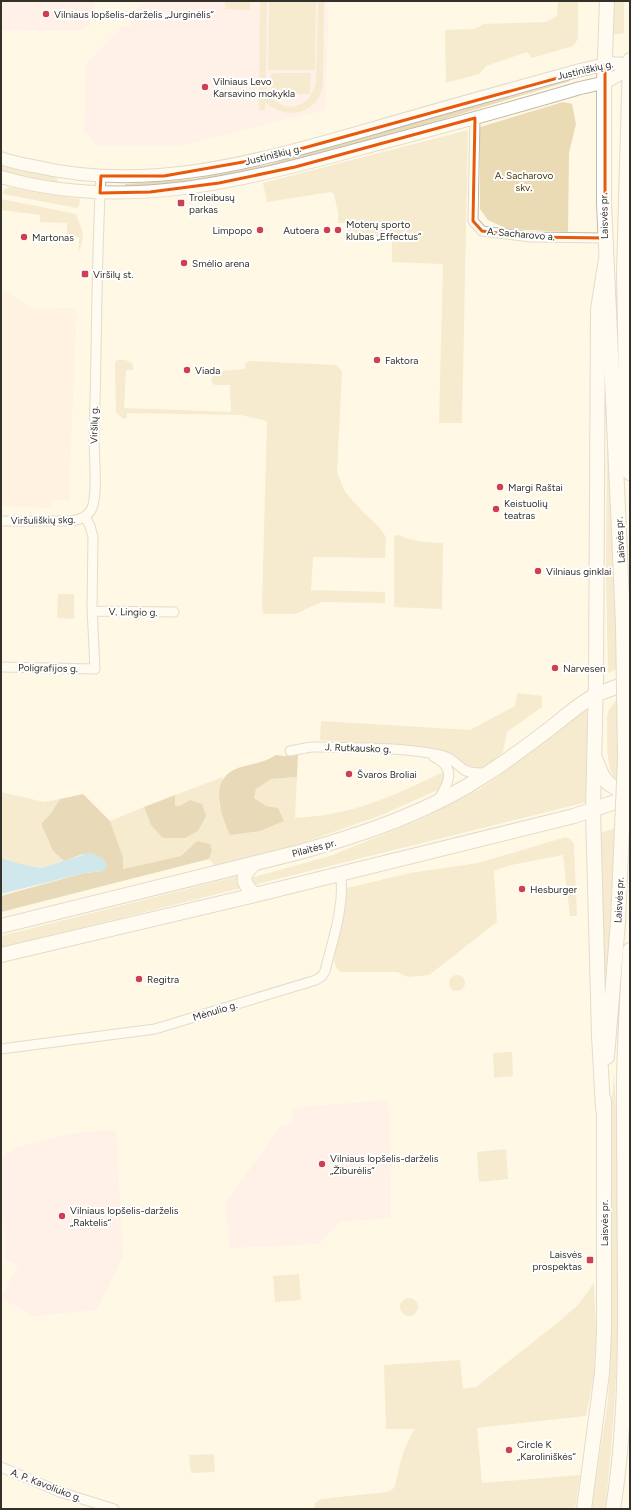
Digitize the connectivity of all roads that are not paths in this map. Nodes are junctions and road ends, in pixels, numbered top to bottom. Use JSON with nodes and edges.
{"nodes":[{"id":1,"x":607,"y":1,"type":"edge"},
{"id":2,"x":630,"y":60,"type":"edge"},
{"id":3,"x":605,"y":65,"type":"junction"},
{"id":4,"x":630,"y":66,"type":"edge"},
{"id":5,"x":604,"y":84,"type":"junction"},
{"id":6,"x":475,"y":118,"type":"junction"},
{"id":7,"x":1,"y":158,"type":"edge"},
{"id":8,"x":101,"y":176,"type":"junction"},
{"id":9,"x":1,"y":177,"type":"edge"},
{"id":10,"x":100,"y":193,"type":"junction"},
{"id":11,"x":605,"y":238,"type":"junction"},
{"id":12,"x":606,"y":259,"type":"junction"},
{"id":13,"x":624,"y":272,"type":"junction"},
{"id":14,"x":630,"y":305,"type":"edge"},
{"id":15,"x":630,"y":473,"type":"edge"},
{"id":16,"x":85,"y":517,"type":"junction"},
{"id":17,"x":1,"y":520,"type":"edge"},
{"id":18,"x":92,"y":611,"type":"junction"},
{"id":19,"x":174,"y":612,"type":"dead end"},
{"id":20,"x":1,"y":667,"type":"edge"},
{"id":21,"x":626,"y":684,"type":"edge"},
{"id":22,"x":595,"y":696,"type":"junction"},
{"id":23,"x":290,"y":751,"type":"dead end"},
{"id":24,"x":425,"y":753,"type":"junction"},
{"id":25,"x":594,"y":754,"type":"junction"},
{"id":26,"x":488,"y":774,"type":"junction"},
{"id":27,"x":630,"y":796,"type":"edge"},
{"id":28,"x":436,"y":803,"type":"junction"},
{"id":29,"x":593,"y":810,"type":"junction"},
{"id":30,"x":255,"y":863,"type":"junction"},
{"id":31,"x":340,"y":874,"type":"junction"},
{"id":32,"x":255,"y":895,"type":"junction"},
{"id":33,"x":1,"y":926,"type":"edge"},
{"id":34,"x":630,"y":950,"type":"edge"},
{"id":35,"x":1,"y":955,"type":"edge"},
{"id":36,"x":1,"y":1049,"type":"edge"},
{"id":37,"x":630,"y":1073,"type":"edge"},
{"id":38,"x":603,"y":1108,"type":"junction"},
{"id":39,"x":624,"y":1111,"type":"junction"},
{"id":40,"x":1,"y":1467,"type":"edge"},
{"id":41,"x":614,"y":1502,"type":"edge"},
{"id":42,"x":114,"y":1509,"type":"edge"},
{"id":43,"x":584,"y":1509,"type":"edge"}],
"edges":[{"from":1,"to":3,"type":"main road","name":"Laisvės pr."},
{"from":2,"to":4,"type":"main road","name":"Laisvės pr."},
{"from":3,"to":4,"type":"main road","name":"Justiniškių g."},
{"from":3,"to":5,"type":"main road","name":"Laisvės pr."},
{"from":3,"to":8,"type":"main road","name":"Justiniškių g."},
{"from":4,"to":5,"type":"main road","name":"Justiniškių g."},
{"from":4,"to":13,"type":"main road","name":"Laisvės pr."},
{"from":5,"to":6,"type":"main road","name":"Justiniškių g."},
{"from":5,"to":11,"type":"main road","name":"Laisvės pr."},
{"from":6,"to":10,"type":"main road","name":"Justiniškių g."},
{"from":6,"to":11,"type":"street","name":"A. Sacharovo a."},
{"from":7,"to":8,"type":"main road","name":"Justiniškių g."},
{"from":8,"to":10,"type":"street","name":"Viršilų g."},
{"from":9,"to":10,"type":"main road","name":"Justiniškių g."},
{"from":10,"to":16,"type":"street","name":"Viršilų g."},
{"from":11,"to":12,"type":"main road","name":"Laisvės pr."},
{"from":12,"to":22,"type":"main road"},
{"from":12,"to":38,"type":"main road","name":"Laisvės pr.","bridge":true},
{"from":13,"to":14,"type":"main road","name":"Laisvės pr."},
{"from":13,"to":15,"type":"main road","name":"Laisvės pr."},
{"from":16,"to":17,"type":"street","name":"Viršuliškių skg."},
{"from":16,"to":18,"type":"street"},
{"from":18,"to":19,"type":"street","name":"V. Lingio g."},
{"from":18,"to":20,"type":"street","name":"Poligrafijos g."},
{"from":21,"to":22,"type":"main road","name":"Pilaitės pr."},
{"from":22,"to":25,"type":"main road"},
{"from":22,"to":26,"type":"main road","name":"Pilaitės pr."},
{"from":23,"to":24,"type":"street","name":"J. Rutkausko g."},
{"from":24,"to":26,"type":"street","name":"J. Rutkausko g."},
{"from":24,"to":28,"type":"street","name":"J. Rutkausko g."},
{"from":25,"to":27,"type":"main road"},
{"from":25,"to":29,"type":"main road"},
{"from":26,"to":28,"type":"main road","name":"Pilaitės pr."},
{"from":27,"to":29,"type":"main road"},
{"from":28,"to":30,"type":"main road","name":"Pilaitės pr."},
{"from":29,"to":31,"type":"main road"},
{"from":29,"to":38,"type":"main road"},
{"from":30,"to":32,"type":"main road"},
{"from":30,"to":33,"type":"main road","name":"Pilaitės pr."},
{"from":31,"to":32,"type":"main road"},
{"from":31,"to":36,"type":"street","name":"Mėnulio g."},
{"from":32,"to":35,"type":"main road"},
{"from":34,"to":39,"type":"main road"},
{"from":37,"to":39,"type":"main road"},
{"from":38,"to":43,"type":"main road","name":"Laisvės pr."},
{"from":39,"to":41,"type":"main road"},
{"from":40,"to":42,"type":"street","name":"A. P. Kavoliuko g."}]}
